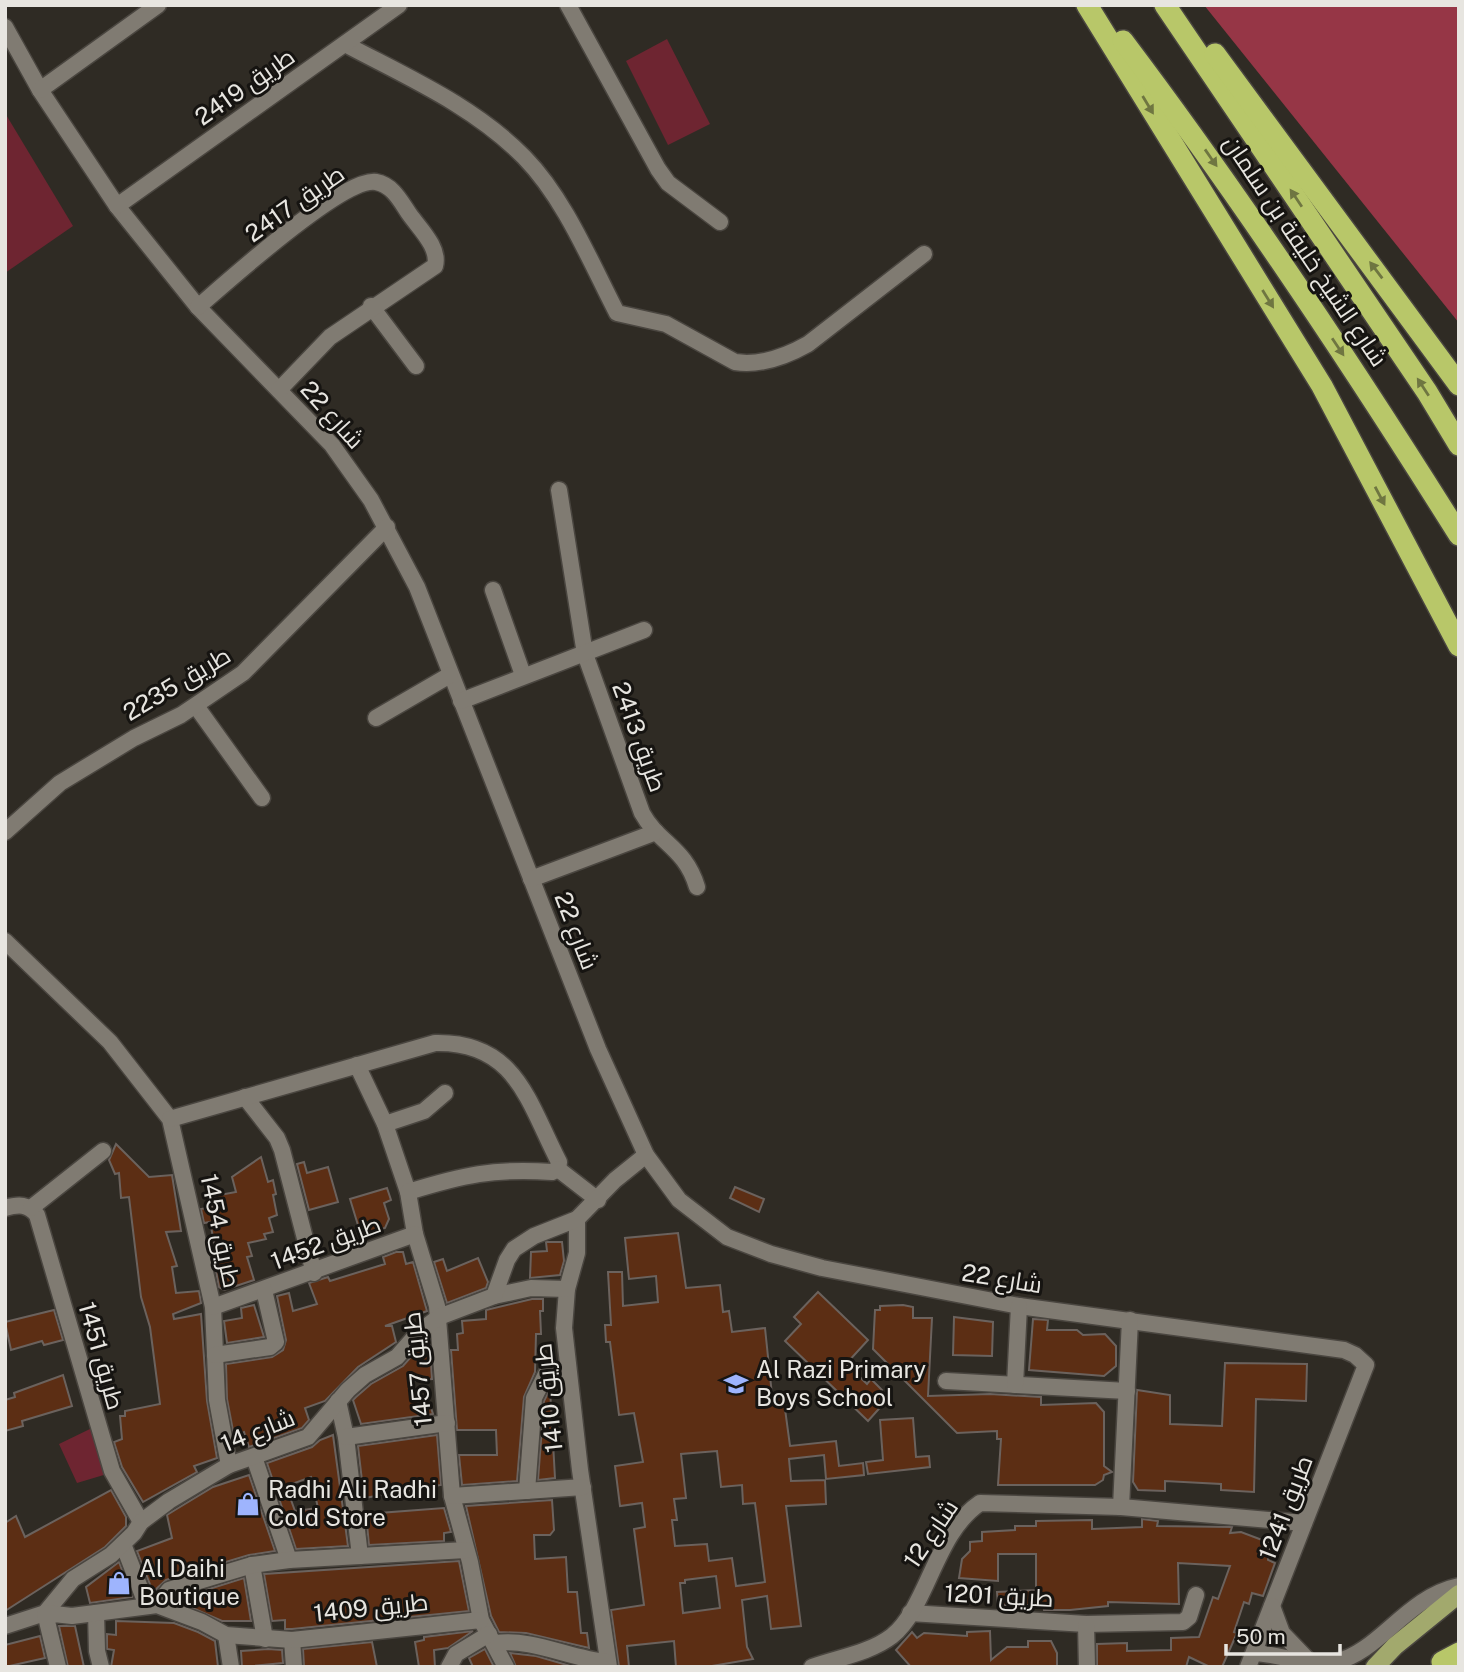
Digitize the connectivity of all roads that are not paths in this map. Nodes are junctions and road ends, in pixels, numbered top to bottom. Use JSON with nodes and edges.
{"nodes":[{"id":1,"x":158,"y":5,"type":"edge"},
{"id":2,"x":399,"y":5,"type":"edge"},
{"id":3,"x":568,"y":5,"type":"edge"},
{"id":4,"x":1087,"y":5,"type":"edge"},
{"id":5,"x":1096,"y":5,"type":"edge"},
{"id":6,"x":1165,"y":5,"type":"edge"},
{"id":7,"x":1177,"y":5,"type":"edge"},
{"id":8,"x":5,"y":27,"type":"edge"},
{"id":9,"x":345,"y":44,"type":"junction"},
{"id":10,"x":40,"y":90,"type":"junction"},
{"id":11,"x":117,"y":206,"type":"junction"},
{"id":12,"x":720,"y":222,"type":"dead end"},
{"id":13,"x":924,"y":254,"type":"dead end"},
{"id":14,"x":371,"y":306,"type":"junction"},
{"id":15,"x":198,"y":307,"type":"junction"},
{"id":16,"x":416,"y":366,"type":"dead end"},
{"id":17,"x":1459,"y":385,"type":"edge"},
{"id":18,"x":279,"y":390,"type":"junction"},
{"id":19,"x":1459,"y":445,"type":"edge"},
{"id":20,"x":559,"y":490,"type":"dead end"},
{"id":21,"x":387,"y":527,"type":"junction"},
{"id":22,"x":1459,"y":535,"type":"edge"},
{"id":23,"x":493,"y":590,"type":"dead end"},
{"id":24,"x":644,"y":630,"type":"dead end"},
{"id":25,"x":1459,"y":646,"type":"edge"},
{"id":26,"x":585,"y":654,"type":"junction"},
{"id":27,"x":450,"y":675,"type":"junction"},
{"id":28,"x":523,"y":675,"type":"junction"},
{"id":29,"x":461,"y":701,"type":"junction"},
{"id":30,"x":196,"y":706,"type":"junction"},
{"id":31,"x":376,"y":718,"type":"dead end"},
{"id":32,"x":262,"y":798,"type":"dead end"},
{"id":33,"x":5,"y":832,"type":"edge"},
{"id":34,"x":656,"y":832,"type":"junction"},
{"id":35,"x":531,"y":879,"type":"junction"},
{"id":36,"x":697,"y":887,"type":"dead end"},
{"id":37,"x":5,"y":941,"type":"edge"},
{"id":38,"x":357,"y":1065,"type":"junction"},
{"id":39,"x":445,"y":1093,"type":"dead end"},
{"id":40,"x":245,"y":1097,"type":"junction"},
{"id":41,"x":170,"y":1119,"type":"junction"},
{"id":42,"x":385,"y":1124,"type":"junction"},
{"id":43,"x":103,"y":1151,"type":"dead end"},
{"id":44,"x":646,"y":1155,"type":"junction"},
{"id":45,"x":558,"y":1169,"type":"junction"},
{"id":46,"x":408,"y":1192,"type":"junction"},
{"id":47,"x":598,"y":1200,"type":"junction"},
{"id":48,"x":27,"y":1206,"type":"junction"},
{"id":49,"x":5,"y":1208,"type":"edge"},
{"id":50,"x":577,"y":1219,"type":"junction"},
{"id":51,"x":415,"y":1234,"type":"junction"},
{"id":52,"x":314,"y":1273,"type":"junction"},
{"id":53,"x":567,"y":1289,"type":"junction"},
{"id":54,"x":264,"y":1290,"type":"junction"},
{"id":55,"x":494,"y":1296,"type":"junction"},
{"id":56,"x":1019,"y":1306,"type":"junction"},
{"id":57,"x":213,"y":1307,"type":"junction"},
{"id":58,"x":439,"y":1317,"type":"junction"},
{"id":59,"x":1130,"y":1320,"type":"junction"},
{"id":60,"x":215,"y":1355,"type":"junction"},
{"id":61,"x":1366,"y":1366,"type":"joint"},
{"id":62,"x":568,"y":1370,"type":"junction"},
{"id":63,"x":946,"y":1381,"type":"dead end"},
{"id":64,"x":1015,"y":1385,"type":"junction"},
{"id":65,"x":1126,"y":1391,"type":"junction"},
{"id":66,"x":338,"y":1401,"type":"junction"},
{"id":67,"x":447,"y":1423,"type":"junction"},
{"id":68,"x":346,"y":1437,"type":"junction"},
{"id":69,"x":254,"y":1457,"type":"junction"},
{"id":70,"x":229,"y":1465,"type":"junction"},
{"id":71,"x":583,"y":1487,"type":"junction"},
{"id":72,"x":527,"y":1491,"type":"junction"},
{"id":73,"x":452,"y":1496,"type":"junction"},
{"id":74,"x":1121,"y":1507,"type":"junction"},
{"id":75,"x":141,"y":1522,"type":"junction"},
{"id":76,"x":1304,"y":1522,"type":"junction"},
{"id":77,"x":123,"y":1544,"type":"junction"},
{"id":78,"x":466,"y":1550,"type":"junction"},
{"id":79,"x":360,"y":1556,"type":"junction"},
{"id":80,"x":289,"y":1560,"type":"junction"},
{"id":81,"x":253,"y":1565,"type":"junction"},
{"id":82,"x":1459,"y":1586,"type":"edge"},
{"id":83,"x":60,"y":1592,"type":"junction"},
{"id":84,"x":1459,"y":1594,"type":"edge"},
{"id":85,"x":1196,"y":1595,"type":"dead end"},
{"id":86,"x":152,"y":1606,"type":"junction"},
{"id":87,"x":1272,"y":1606,"type":"junction"},
{"id":88,"x":45,"y":1613,"type":"junction"},
{"id":89,"x":96,"y":1613,"type":"junction"},
{"id":90,"x":910,"y":1613,"type":"junction"},
{"id":91,"x":72,"y":1616,"type":"junction"},
{"id":92,"x":1086,"y":1623,"type":"junction"},
{"id":93,"x":5,"y":1626,"type":"edge"},
{"id":94,"x":489,"y":1632,"type":"junction"},
{"id":95,"x":226,"y":1635,"type":"junction"},
{"id":96,"x":265,"y":1639,"type":"junction"},
{"id":97,"x":292,"y":1640,"type":"junction"},
{"id":98,"x":1459,"y":1646,"type":"edge"},
{"id":99,"x":1251,"y":1660,"type":"edge"},
{"id":100,"x":1309,"y":1661,"type":"junction"},
{"id":101,"x":1446,"y":1661,"type":"edge"},
{"id":102,"x":608,"y":1664,"type":"edge"},
{"id":103,"x":58,"y":1667,"type":"edge"},
{"id":104,"x":101,"y":1667,"type":"edge"},
{"id":105,"x":230,"y":1667,"type":"edge"},
{"id":106,"x":294,"y":1667,"type":"edge"},
{"id":107,"x":449,"y":1667,"type":"edge"},
{"id":108,"x":506,"y":1667,"type":"edge"},
{"id":109,"x":812,"y":1667,"type":"edge"},
{"id":110,"x":1087,"y":1667,"type":"edge"},
{"id":111,"x":1375,"y":1667,"type":"edge"}],
"edges":[{"from":1,"to":10,"type":"street"},
{"from":2,"to":9,"type":"street","name":"طريق 2419"},
{"from":3,"to":12,"type":"street"},
{"from":4,"to":25,"type":"highway","one_way":true},
{"from":5,"to":22,"type":"highway","name":"شارع الشيخ خليفة بن سلمان","one_way":true},
{"from":19,"to":6,"type":"highway","name":"شارع الشيخ خليفة بن سلمان","one_way":true},
{"from":17,"to":7,"type":"highway","one_way":true},
{"from":8,"to":10,"type":"street","name":"شارع 22"},
{"from":9,"to":11,"type":"street","name":"طريق 2419"},
{"from":9,"to":13,"type":"street"},
{"from":10,"to":11,"type":"street","name":"شارع 22"},
{"from":11,"to":15,"type":"street","name":"شارع 22"},
{"from":14,"to":15,"type":"street","name":"طريق 2417"},
{"from":14,"to":16,"type":"street"},
{"from":14,"to":18,"type":"street","name":"طريق 2417"},
{"from":15,"to":18,"type":"street","name":"شارع 22"},
{"from":18,"to":21,"type":"street","name":"شارع 22"},
{"from":20,"to":26,"type":"street","name":"طريق 2413"},
{"from":21,"to":27,"type":"street","name":"شارع 22"},
{"from":21,"to":30,"type":"street","name":"طريق 2235"},
{"from":23,"to":28,"type":"street"},
{"from":24,"to":26,"type":"street"},
{"from":26,"to":28,"type":"street"},
{"from":26,"to":34,"type":"street","name":"طريق 2413"},
{"from":27,"to":29,"type":"street","name":"شارع 22"},
{"from":27,"to":31,"type":"street"},
{"from":28,"to":29,"type":"street"},
{"from":29,"to":35,"type":"street","name":"شارع 22"},
{"from":30,"to":32,"type":"street"},
{"from":30,"to":33,"type":"street","name":"طريق 2235"},
{"from":34,"to":35,"type":"street"},
{"from":34,"to":36,"type":"street","name":"طريق 2413"},
{"from":35,"to":44,"type":"street","name":"شارع 22"},
{"from":37,"to":41,"type":"street"},
{"from":38,"to":40,"type":"street"},
{"from":38,"to":42,"type":"street","name":"طريق 1457"},
{"from":38,"to":45,"type":"street"},
{"from":39,"to":42,"type":"street"},
{"from":40,"to":41,"type":"street"},
{"from":40,"to":52,"type":"street"},
{"from":41,"to":57,"type":"street","name":"طريق 1454"},
{"from":42,"to":46,"type":"street","name":"طريق 1457"},
{"from":43,"to":48,"type":"street"},
{"from":44,"to":47,"type":"street"},
{"from":44,"to":56,"type":"street","name":"شارع 22"},
{"from":45,"to":46,"type":"street"},
{"from":45,"to":47,"type":"street"},
{"from":46,"to":51,"type":"street","name":"طريق 1457"},
{"from":47,"to":50,"type":"street"},
{"from":48,"to":49,"type":"street"},
{"from":48,"to":75,"type":"street","name":"طريق 1451"},
{"from":50,"to":53,"type":"street","name":"طريق 1410"},
{"from":50,"to":55,"type":"street"},
{"from":51,"to":52,"type":"street","name":"طريق 1452"},
{"from":51,"to":58,"type":"street","name":"طريق 1457"},
{"from":52,"to":54,"type":"street","name":"طريق 1452"},
{"from":53,"to":55,"type":"street","name":"شارع 14"},
{"from":53,"to":62,"type":"street","name":"طريق 1410"},
{"from":54,"to":57,"type":"street","name":"طريق 1452"},
{"from":54,"to":60,"type":"street","name":"طريق 1454"},
{"from":55,"to":58,"type":"street","name":"شارع 14"},
{"from":56,"to":59,"type":"street","name":"شارع 22"},
{"from":56,"to":64,"type":"street"},
{"from":57,"to":60,"type":"street","name":"طريق 1454"},
{"from":58,"to":66,"type":"street","name":"شارع 14"},
{"from":58,"to":67,"type":"street","name":"طريق 1457"},
{"from":59,"to":61,"type":"street","name":"شارع 22"},
{"from":59,"to":65,"type":"street"},
{"from":60,"to":70,"type":"street","name":"طريق 1454"},
{"from":61,"to":76,"type":"street","name":"طريق 1241"},
{"from":62,"to":71,"type":"street","name":"طريق 1410"},
{"from":62,"to":72,"type":"street"},
{"from":63,"to":64,"type":"street"},
{"from":64,"to":65,"type":"street"},
{"from":65,"to":74,"type":"street"},
{"from":66,"to":68,"type":"street"},
{"from":66,"to":69,"type":"street","name":"شارع 14"},
{"from":67,"to":68,"type":"street"},
{"from":67,"to":73,"type":"street","name":"طريق 1457"},
{"from":68,"to":79,"type":"street"},
{"from":69,"to":70,"type":"street","name":"شارع 14"},
{"from":69,"to":80,"type":"street"},
{"from":70,"to":75,"type":"street","name":"شارع 14"},
{"from":71,"to":72,"type":"street"},
{"from":71,"to":102,"type":"street","name":"طريق 1410"},
{"from":72,"to":73,"type":"street"},
{"from":73,"to":78,"type":"street","name":"طريق 1457"},
{"from":74,"to":76,"type":"street","name":"شارع 12"},
{"from":74,"to":90,"type":"street","name":"شارع 12"},
{"from":75,"to":77,"type":"street","name":"شارع 14"},
{"from":76,"to":87,"type":"street","name":"طريق 1241"},
{"from":77,"to":83,"type":"street","name":"شارع 14"},
{"from":77,"to":86,"type":"street"},
{"from":78,"to":79,"type":"street"},
{"from":78,"to":94,"type":"street","name":"طريق 1457"},
{"from":79,"to":80,"type":"street"},
{"from":80,"to":81,"type":"street"},
{"from":81,"to":86,"type":"street"},
{"from":81,"to":96,"type":"street"},
{"from":82,"to":100,"type":"street"},
{"from":83,"to":88,"type":"street","name":"شارع 14"},
{"from":83,"to":91,"type":"street"},
{"from":84,"to":111,"type":"main road"},
{"from":85,"to":92,"type":"street","name":"طريق 1201"},
{"from":86,"to":89,"type":"street","name":"طريق 1409"},
{"from":86,"to":95,"type":"street","name":"طريق 1409"},
{"from":87,"to":99,"type":"street","name":"طريق 1241"},
{"from":87,"to":100,"type":"street"},
{"from":88,"to":91,"type":"street","name":"طريق 1409"},
{"from":88,"to":93,"type":"street"},
{"from":88,"to":103,"type":"street"},
{"from":89,"to":91,"type":"street","name":"طريق 1409"},
{"from":89,"to":104,"type":"street"},
{"from":90,"to":92,"type":"street","name":"طريق 1201"},
{"from":90,"to":109,"type":"street","name":"شارع 12"},
{"from":92,"to":110,"type":"street","name":"طريق 1201"},
{"from":94,"to":97,"type":"street","name":"طريق 1409"},
{"from":94,"to":102,"type":"street","name":"طريق 1409"},
{"from":94,"to":107,"type":"street"},
{"from":94,"to":108,"type":"street","name":"طريق 1457"},
{"from":95,"to":96,"type":"street","name":"طريق 1409"},
{"from":95,"to":105,"type":"street"},
{"from":96,"to":97,"type":"street","name":"طريق 1409"},
{"from":97,"to":106,"type":"street"},
{"from":98,"to":101,"type":"main road"},
{"from":99,"to":100,"type":"street"}]}
